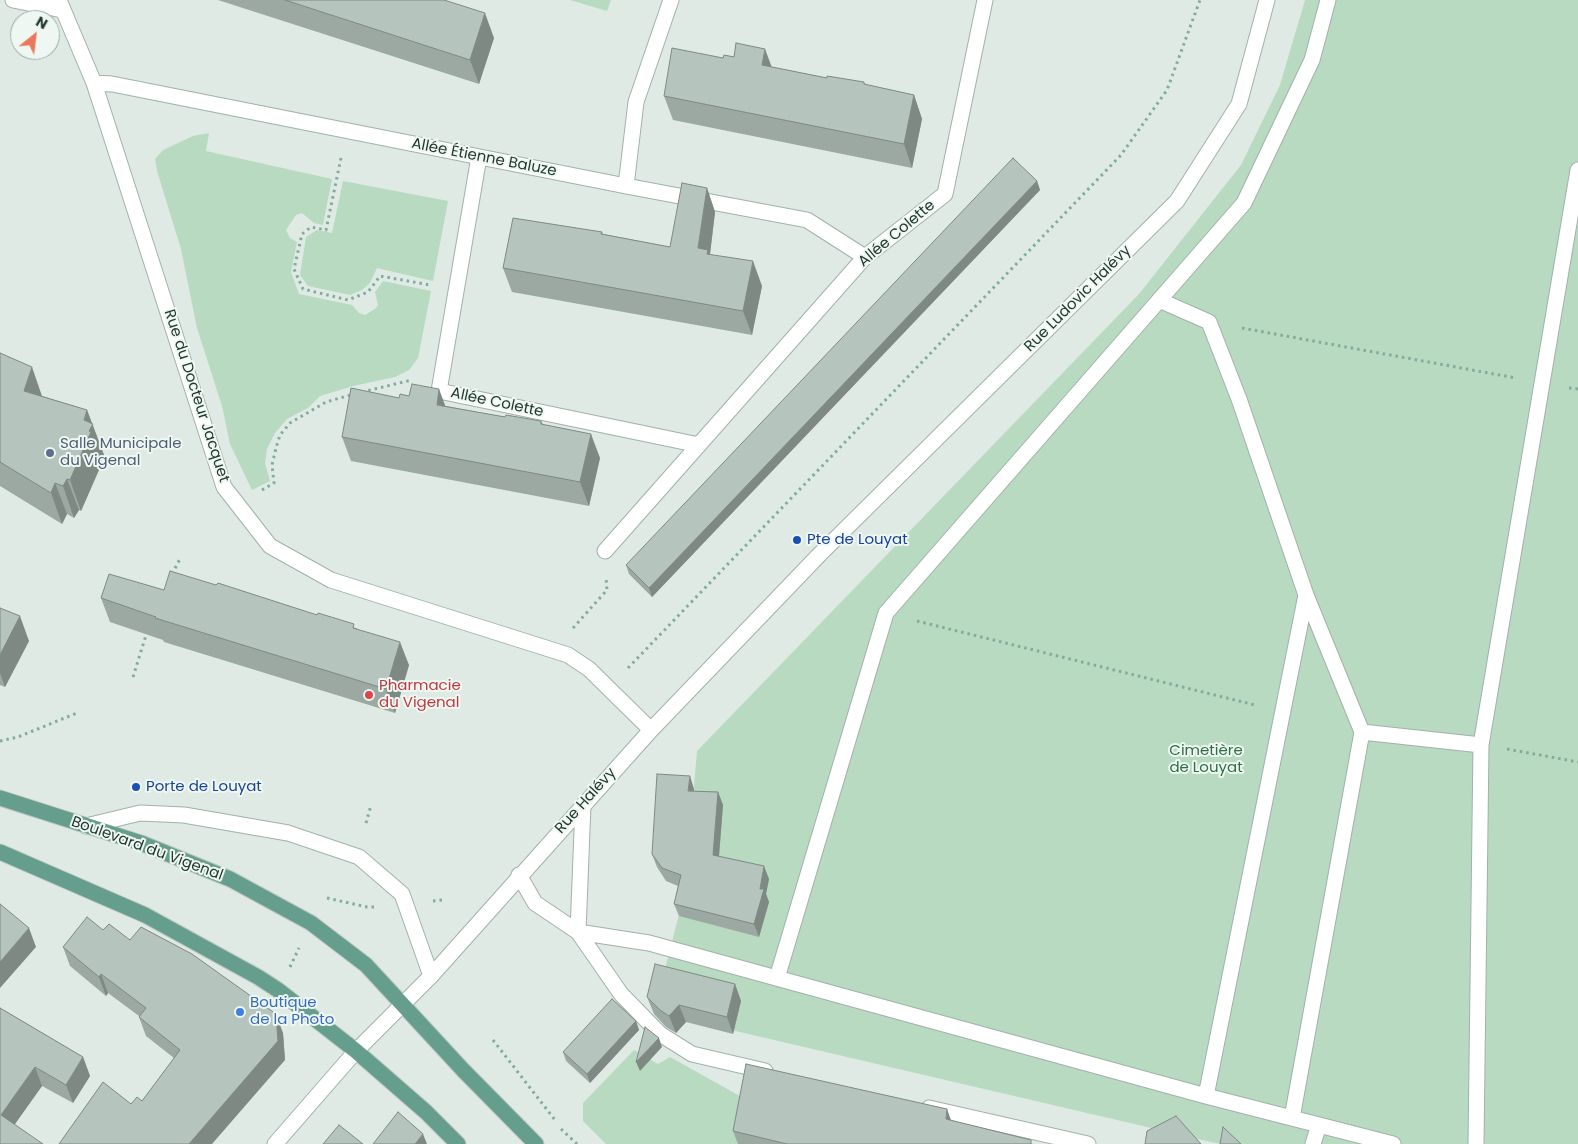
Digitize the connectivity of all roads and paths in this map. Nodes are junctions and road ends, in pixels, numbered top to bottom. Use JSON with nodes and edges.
{"nodes":[{"id":1,"x":13,"y":0,"type":"edge"},
{"id":2,"x":671,"y":0,"type":"edge"},
{"id":3,"x":984,"y":0,"type":"edge"},
{"id":4,"x":1200,"y":0,"type":"edge"},
{"id":5,"x":1267,"y":0,"type":"edge"},
{"id":6,"x":1328,"y":0,"type":"edge"},
{"id":7,"x":61,"y":5,"type":"edge"},
{"id":8,"x":94,"y":82,"type":"junction"},
{"id":9,"x":347,"y":130,"type":"junction"},
{"id":10,"x":479,"y":157,"type":"junction"},
{"id":11,"x":1578,"y":170,"type":"edge"},
{"id":12,"x":626,"y":186,"type":"junction"},
{"id":13,"x":865,"y":257,"type":"junction"},
{"id":14,"x":456,"y":290,"type":"junction"},
{"id":15,"x":1159,"y":300,"type":"junction"},
{"id":16,"x":1209,"y":322,"type":"junction"},
{"id":17,"x":442,"y":373,"type":"junction"},
{"id":18,"x":1542,"y":383,"type":"junction"},
{"id":19,"x":1578,"y":389,"type":"edge"},
{"id":20,"x":699,"y":445,"type":"junction"},
{"id":21,"x":238,"y":504,"type":"junction"},
{"id":22,"x":605,"y":551,"type":"dead end"},
{"id":23,"x":820,"y":554,"type":"joint"},
{"id":24,"x":180,"y":559,"type":"dead end"},
{"id":25,"x":171,"y":575,"type":"edge"},
{"id":26,"x":607,"y":590,"type":"dead end"},
{"id":27,"x":1306,"y":595,"type":"junction"},
{"id":28,"x":886,"y":613,"type":"junction"},
{"id":29,"x":574,"y":627,"type":"dead end"},
{"id":30,"x":147,"y":630,"type":"edge"},
{"id":31,"x":133,"y":677,"type":"dead end"},
{"id":32,"x":608,"y":688,"type":"junction"},
{"id":33,"x":1283,"y":712,"type":"junction"},
{"id":34,"x":77,"y":713,"type":"dead end"},
{"id":35,"x":651,"y":730,"type":"junction"},
{"id":36,"x":1362,"y":732,"type":"junction"},
{"id":37,"x":0,"y":741,"type":"edge"},
{"id":38,"x":1482,"y":745,"type":"junction"},
{"id":39,"x":1578,"y":762,"type":"edge"},
{"id":40,"x":0,"y":798,"type":"edge"},
{"id":41,"x":371,"y":805,"type":"dead end"},
{"id":42,"x":583,"y":805,"type":"junction"},
{"id":43,"x":366,"y":823,"type":"dead end"},
{"id":44,"x":86,"y":826,"type":"junction"},
{"id":45,"x":0,"y":852,"type":"edge"},
{"id":46,"x":519,"y":875,"type":"junction"},
{"id":47,"x":578,"y":932,"type":"junction"},
{"id":48,"x":431,"y":976,"type":"junction"},
{"id":49,"x":778,"y":978,"type":"junction"},
{"id":50,"x":402,"y":1006,"type":"junction"},
{"id":51,"x":493,"y":1040,"type":"dead end"},
{"id":52,"x":356,"y":1051,"type":"junction"},
{"id":53,"x":778,"y":1074,"type":"edge"},
{"id":54,"x":1206,"y":1096,"type":"junction"},
{"id":55,"x":914,"y":1104,"type":"edge"},
{"id":56,"x":1292,"y":1118,"type":"junction"},
{"id":57,"x":1319,"y":1125,"type":"junction"},
{"id":58,"x":275,"y":1144,"type":"edge"},
{"id":59,"x":458,"y":1144,"type":"edge"},
{"id":60,"x":536,"y":1144,"type":"edge"},
{"id":61,"x":577,"y":1144,"type":"edge"},
{"id":62,"x":1088,"y":1144,"type":"edge"},
{"id":63,"x":1313,"y":1144,"type":"edge"},
{"id":64,"x":1393,"y":1144,"type":"edge"},
{"id":65,"x":1476,"y":1144,"type":"edge"}],
"edges":[{"from":1,"to":7,"type":"street"},
{"from":2,"to":12,"type":"street"},
{"from":3,"to":13,"type":"street","name":"Allée Colette"},
{"from":4,"to":32,"type":"path"},
{"from":5,"to":23,"type":"street","name":"Rue Ludovic Halévy"},
{"from":6,"to":15,"type":"street"},
{"from":7,"to":8,"type":"street","name":"Rue du Docteur Jacquet"},
{"from":8,"to":9,"type":"street","name":"Allée Étienne Baluze"},
{"from":8,"to":21,"type":"street","name":"Rue du Docteur Jacquet"},
{"from":9,"to":10,"type":"street","name":"Allée Étienne Baluze"},
{"from":9,"to":14,"type":"path"},
{"from":10,"to":12,"type":"street","name":"Allée Étienne Baluze"},
{"from":10,"to":14,"type":"street","name":"Allée Colette"},
{"from":11,"to":18,"type":"street"},
{"from":12,"to":13,"type":"street","name":"Allée Étienne Baluze"},
{"from":13,"to":20,"type":"street","name":"Allée Colette"},
{"from":14,"to":17,"type":"street","name":"Allée Colette"},
{"from":15,"to":16,"type":"street"},
{"from":15,"to":28,"type":"street"},
{"from":16,"to":18,"type":"path"},
{"from":16,"to":27,"type":"street"},
{"from":17,"to":20,"type":"street","name":"Allée Colette"},
{"from":17,"to":21,"type":"path"},
{"from":18,"to":19,"type":"path"},
{"from":18,"to":38,"type":"street"},
{"from":20,"to":22,"type":"street","name":"Allée Colette"},
{"from":21,"to":32,"type":"street","name":"Rue du Docteur Jacquet"},
{"from":23,"to":35,"type":"street","name":"Rue Halévy"},
{"from":24,"to":25,"type":"path"},
{"from":26,"to":29,"type":"path"},
{"from":27,"to":33,"type":"street"},
{"from":27,"to":36,"type":"street"},
{"from":28,"to":33,"type":"path"},
{"from":28,"to":49,"type":"street"},
{"from":30,"to":31,"type":"path"},
{"from":32,"to":35,"type":"street","name":"Rue du Docteur Jacquet"},
{"from":33,"to":54,"type":"street"},
{"from":34,"to":37,"type":"path"},
{"from":35,"to":42,"type":"street","name":"Rue Halévy"},
{"from":36,"to":38,"type":"street"},
{"from":36,"to":56,"type":"street"},
{"from":38,"to":39,"type":"path"},
{"from":38,"to":65,"type":"street"},
{"from":40,"to":44,"type":"main road","name":"Boulevard du Vigenal"},
{"from":41,"to":43,"type":"path"},
{"from":42,"to":46,"type":"street","name":"Rue Halévy"},
{"from":42,"to":47,"type":"street"},
{"from":44,"to":48,"type":"street"},
{"from":44,"to":50,"type":"main road","name":"Boulevard du Vigenal"},
{"from":45,"to":52,"type":"main road"},
{"from":46,"to":47,"type":"street"},
{"from":46,"to":48,"type":"street","name":"Rue Halévy"},
{"from":47,"to":49,"type":"street"},
{"from":47,"to":53,"type":"street"},
{"from":48,"to":50,"type":"street","name":"Rue Halévy"},
{"from":49,"to":54,"type":"street"},
{"from":50,"to":52,"type":"street","name":"Rue Halévy"},
{"from":50,"to":60,"type":"main road","name":"Boulevard du Vigenal"},
{"from":51,"to":61,"type":"path"},
{"from":52,"to":58,"type":"street","name":"Rue Halévy"},
{"from":52,"to":59,"type":"main road"},
{"from":54,"to":56,"type":"street"},
{"from":55,"to":62,"type":"street"},
{"from":56,"to":57,"type":"street"},
{"from":57,"to":63,"type":"street"},
{"from":57,"to":64,"type":"street"}]}
